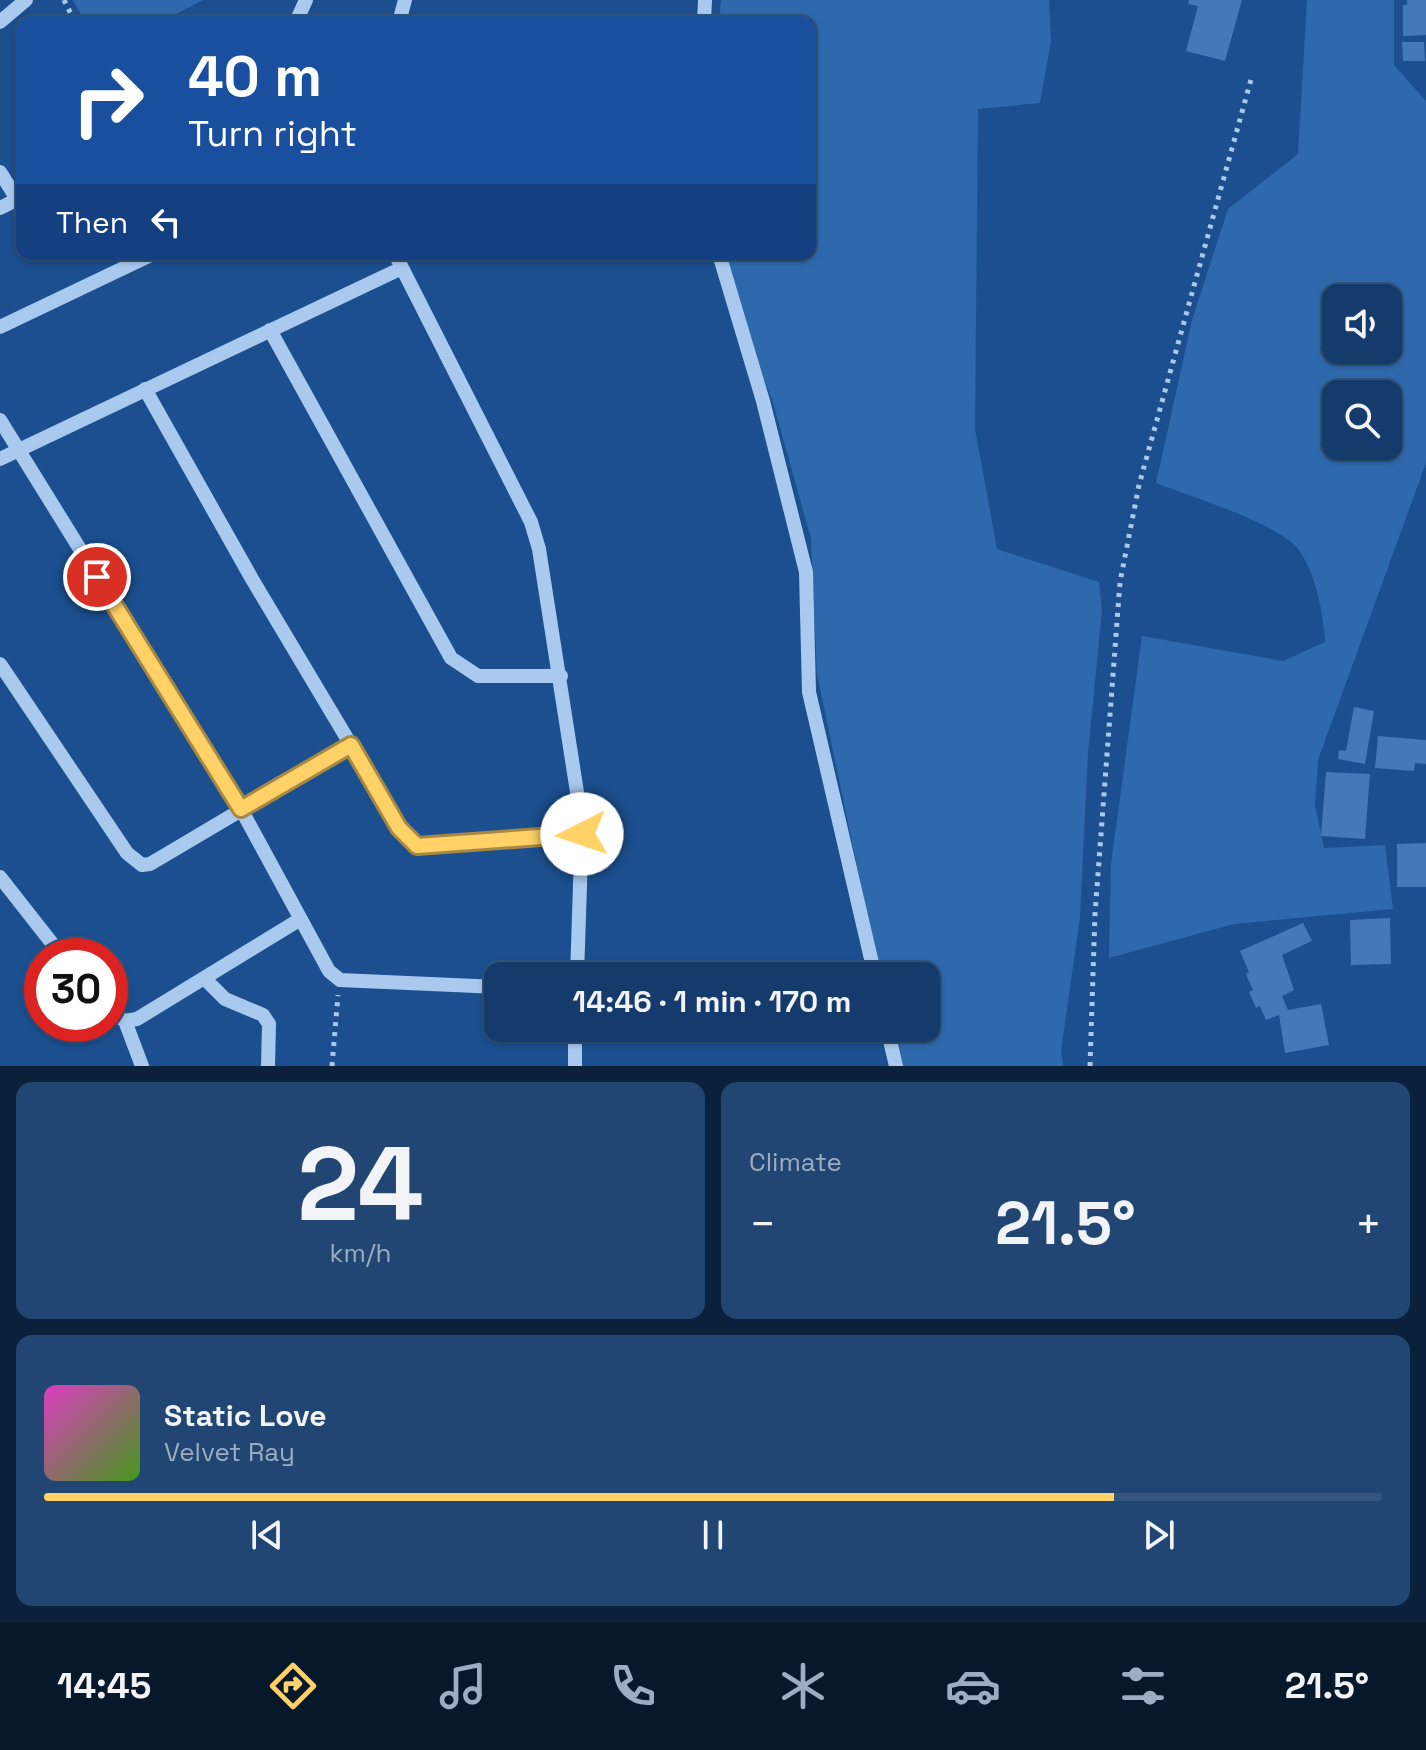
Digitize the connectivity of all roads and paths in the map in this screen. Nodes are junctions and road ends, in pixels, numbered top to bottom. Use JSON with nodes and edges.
{"nodes":[{"id":1,"x":26,"y":0,"type":"edge"},
{"id":2,"x":0,"y":22,"type":"edge"},
{"id":3,"x":1252,"y":76,"type":"dead end"},
{"id":4,"x":0,"y":172,"type":"edge"},
{"id":5,"x":16,"y":193,"type":"edge"},
{"id":6,"x":140,"y":260,"type":"edge"},
{"id":7,"x":721,"y":260,"type":"edge"},
{"id":8,"x":398,"y":261,"type":"edge"},
{"id":9,"x":0,"y":327,"type":"edge"},
{"id":10,"x":270,"y":330,"type":"junction"},
{"id":11,"x":145,"y":389,"type":"junction"},
{"id":12,"x":0,"y":420,"type":"edge"},
{"id":13,"x":17,"y":448,"type":"junction"},
{"id":14,"x":0,"y":459,"type":"edge"},
{"id":15,"x":0,"y":664,"type":"edge"},
{"id":16,"x":561,"y":676,"type":"junction"},
{"id":17,"x":351,"y":745,"type":"junction"},
{"id":18,"x":241,"y":809,"type":"junction"},
{"id":19,"x":582,"y":834,"type":"junction"},
{"id":20,"x":0,"y":877,"type":"edge"},
{"id":21,"x":299,"y":920,"type":"junction"},
{"id":22,"x":48,"y":938,"type":"edge"},
{"id":23,"x":577,"y":962,"type":"edge"},
{"id":24,"x":872,"y":962,"type":"edge"},
{"id":25,"x":204,"y":978,"type":"junction"},
{"id":26,"x":340,"y":980,"type":"junction"},
{"id":27,"x":484,"y":986,"type":"edge"},
{"id":28,"x":128,"y":1020,"type":"edge"},
{"id":29,"x":128,"y":1029,"type":"edge"},
{"id":30,"x":575,"y":1042,"type":"edge"},
{"id":31,"x":890,"y":1042,"type":"edge"},
{"id":32,"x":142,"y":1066,"type":"edge"},
{"id":33,"x":268,"y":1066,"type":"edge"},
{"id":34,"x":332,"y":1066,"type":"edge"},
{"id":35,"x":575,"y":1066,"type":"edge"},
{"id":36,"x":896,"y":1066,"type":"edge"},
{"id":37,"x":1090,"y":1066,"type":"edge"}],
"edges":[{"from":1,"to":2,"type":"street"},
{"from":3,"to":37,"type":"path"},
{"from":4,"to":5,"type":"street"},
{"from":6,"to":9,"type":"street"},
{"from":7,"to":24,"type":"street"},
{"from":8,"to":10,"type":"street"},
{"from":8,"to":16,"type":"street"},
{"from":10,"to":11,"type":"street"},
{"from":10,"to":16,"type":"street"},
{"from":11,"to":13,"type":"street"},
{"from":11,"to":17,"type":"street"},
{"from":12,"to":13,"type":"street"},
{"from":13,"to":14,"type":"street"},
{"from":13,"to":18,"type":"street"},
{"from":15,"to":18,"type":"street"},
{"from":16,"to":19,"type":"street"},
{"from":17,"to":18,"type":"street"},
{"from":17,"to":19,"type":"street"},
{"from":18,"to":21,"type":"street"},
{"from":19,"to":23,"type":"street"},
{"from":20,"to":22,"type":"street"},
{"from":21,"to":25,"type":"street"},
{"from":21,"to":26,"type":"street"},
{"from":25,"to":28,"type":"street"},
{"from":25,"to":33,"type":"street"},
{"from":26,"to":27,"type":"street"},
{"from":26,"to":34,"type":"path"},
{"from":29,"to":32,"type":"street"},
{"from":30,"to":35,"type":"street"},
{"from":31,"to":36,"type":"street"}]}
